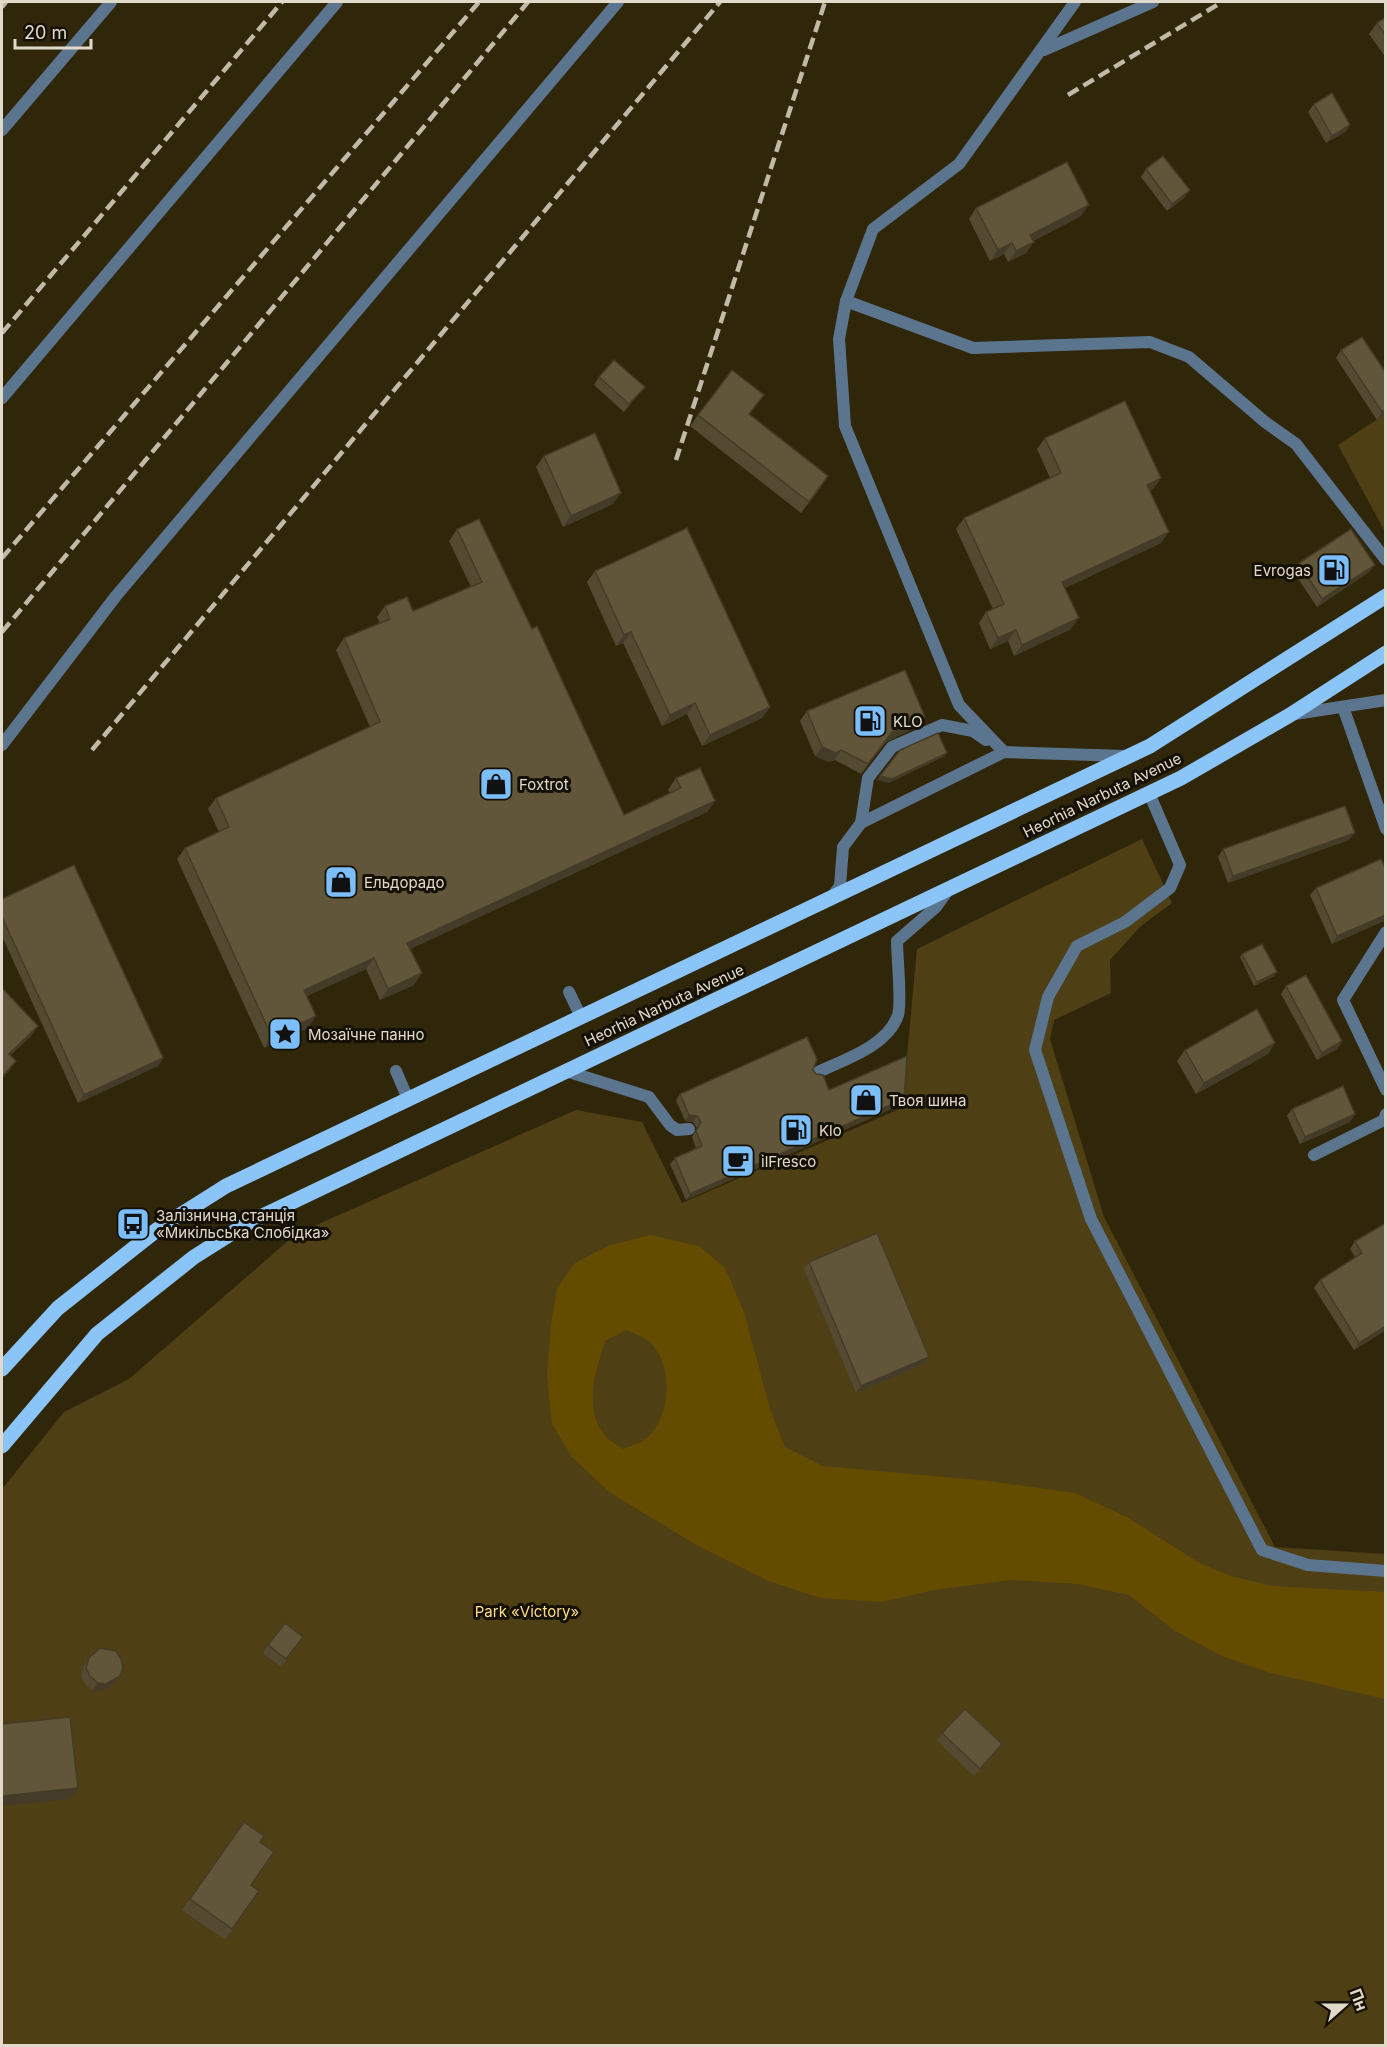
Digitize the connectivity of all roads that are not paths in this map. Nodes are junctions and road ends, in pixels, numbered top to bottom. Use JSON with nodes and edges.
{"nodes":[{"id":1,"x":111,"y":2,"type":"edge"},
{"id":2,"x":337,"y":2,"type":"edge"},
{"id":3,"x":618,"y":2,"type":"edge"},
{"id":4,"x":1075,"y":2,"type":"edge"},
{"id":5,"x":1153,"y":2,"type":"edge"},
{"id":6,"x":1043,"y":50,"type":"junction"},
{"id":7,"x":2,"y":130,"type":"edge"},
{"id":8,"x":846,"y":301,"type":"junction"},
{"id":9,"x":2,"y":398,"type":"edge"},
{"id":10,"x":1386,"y":560,"type":"edge"},
{"id":11,"x":1386,"y":596,"type":"edge"},
{"id":12,"x":1386,"y":653,"type":"edge"},
{"id":13,"x":1386,"y":700,"type":"edge"},
{"id":14,"x":1343,"y":707,"type":"junction"},
{"id":15,"x":1290,"y":715,"type":"junction"},
{"id":16,"x":2,"y":745,"type":"edge"},
{"id":17,"x":1004,"y":752,"type":"junction"},
{"id":18,"x":1127,"y":756,"type":"junction"},
{"id":19,"x":1149,"y":793,"type":"junction"},
{"id":20,"x":861,"y":823,"type":"junction"},
{"id":21,"x":1386,"y":829,"type":"edge"},
{"id":22,"x":950,"y":889,"type":"junction"},
{"id":23,"x":830,"y":899,"type":"junction"},
{"id":24,"x":1386,"y":932,"type":"edge"},
{"id":25,"x":569,"y":992,"type":"dead end"},
{"id":26,"x":580,"y":1017,"type":"junction"},
{"id":27,"x":396,"y":1071,"type":"dead end"},
{"id":28,"x":566,"y":1071,"type":"junction"},
{"id":29,"x":816,"y":1073,"type":"edge"},
{"id":30,"x":1386,"y":1090,"type":"edge"},
{"id":31,"x":408,"y":1099,"type":"junction"},
{"id":32,"x":1386,"y":1114,"type":"edge"},
{"id":33,"x":689,"y":1130,"type":"dead end"},
{"id":34,"x":1314,"y":1155,"type":"dead end"},
{"id":35,"x":2,"y":1368,"type":"edge"},
{"id":36,"x":2,"y":1446,"type":"edge"},
{"id":37,"x":1386,"y":1571,"type":"edge"}],
"edges":[{"from":1,"to":7,"type":"street"},
{"from":2,"to":9,"type":"street"},
{"from":3,"to":16,"type":"street"},
{"from":4,"to":6,"type":"street"},
{"from":5,"to":6,"type":"street"},
{"from":6,"to":8,"type":"street"},
{"from":8,"to":10,"type":"street"},
{"from":8,"to":17,"type":"street"},
{"from":11,"to":18,"type":"main road","name":"Heorhia Narbuta Avenue"},
{"from":12,"to":15,"type":"main road","name":"Heorhia Narbuta Avenue"},
{"from":13,"to":14,"type":"street"},
{"from":14,"to":15,"type":"street"},
{"from":14,"to":21,"type":"street"},
{"from":15,"to":19,"type":"main road","name":"Heorhia Narbuta Avenue"},
{"from":17,"to":18,"type":"street"},
{"from":17,"to":20,"type":"street"},
{"from":17,"to":20,"type":"street"},
{"from":18,"to":23,"type":"main road","name":"Heorhia Narbuta Avenue"},
{"from":19,"to":22,"type":"main road","name":"Heorhia Narbuta Avenue"},
{"from":19,"to":37,"type":"street"},
{"from":20,"to":23,"type":"street"},
{"from":22,"to":28,"type":"main road","name":"Heorhia Narbuta Avenue"},
{"from":22,"to":29,"type":"street"},
{"from":23,"to":26,"type":"main road","name":"Heorhia Narbuta Avenue"},
{"from":24,"to":30,"type":"street"},
{"from":25,"to":26,"type":"street"},
{"from":26,"to":31,"type":"main road","name":"Heorhia Narbuta Avenue"},
{"from":27,"to":31,"type":"street"},
{"from":28,"to":33,"type":"street"},
{"from":28,"to":36,"type":"main road","name":"Heorhia Narbuta Avenue"},
{"from":31,"to":35,"type":"main road","name":"Heorhia Narbuta Avenue"},
{"from":32,"to":34,"type":"street"}]}
